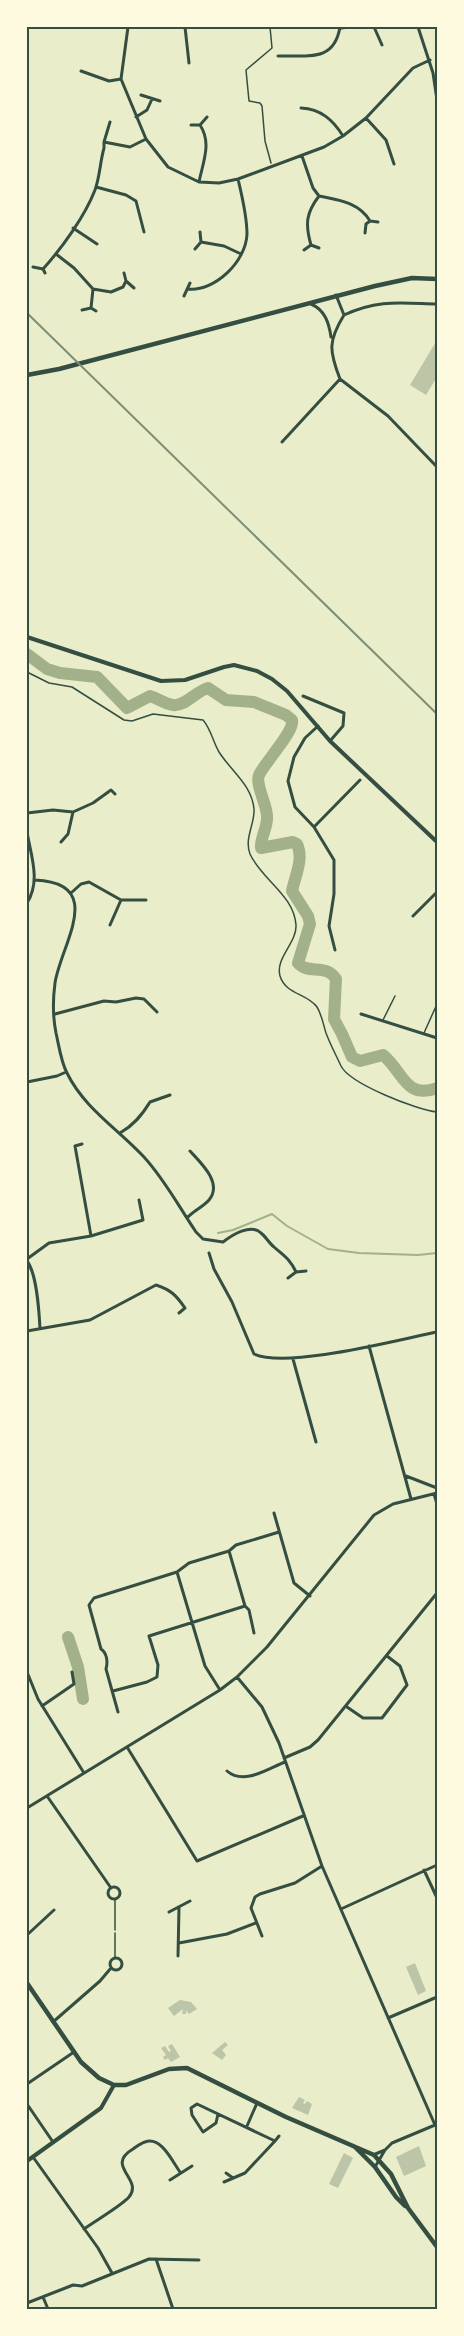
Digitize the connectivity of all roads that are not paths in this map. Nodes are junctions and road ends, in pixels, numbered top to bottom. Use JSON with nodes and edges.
{"nodes":[{"id":1,"x":128,"y":27,"type":"edge"},
{"id":2,"x":185,"y":27,"type":"edge"},
{"id":3,"x":340,"y":27,"type":"edge"},
{"id":4,"x":350,"y":27,"type":"edge"},
{"id":5,"x":374,"y":27,"type":"edge"},
{"id":6,"x":418,"y":27,"type":"edge"},
{"id":7,"x":382,"y":45,"type":"dead end"},
{"id":8,"x":278,"y":56,"type":"dead end"},
{"id":9,"x":430,"y":60,"type":"junction"},
{"id":10,"x":189,"y":63,"type":"dead end"},
{"id":11,"x":81,"y":71,"type":"dead end"},
{"id":12,"x":121,"y":79,"type":"junction"},
{"id":13,"x":141,"y":94,"type":"dead end"},
{"id":14,"x":152,"y":99,"type":"junction"},
{"id":15,"x":160,"y":100,"type":"dead end"},
{"id":16,"x":437,"y":100,"type":"edge"},
{"id":17,"x":301,"y":108,"type":"dead end"},
{"id":18,"x":136,"y":117,"type":"junction"},
{"id":19,"x":207,"y":117,"type":"dead end"},
{"id":20,"x":366,"y":118,"type":"junction"},
{"id":21,"x":110,"y":122,"type":"dead end"},
{"id":22,"x":200,"y":124,"type":"junction"},
{"id":23,"x":191,"y":125,"type":"dead end"},
{"id":24,"x":343,"y":135,"type":"junction"},
{"id":25,"x":146,"y":139,"type":"junction"},
{"id":26,"x":104,"y":142,"type":"junction"},
{"id":27,"x":302,"y":156,"type":"junction"},
{"id":28,"x":394,"y":164,"type":"dead end"},
{"id":29,"x":238,"y":179,"type":"junction"},
{"id":30,"x":199,"y":182,"type":"junction"},
{"id":31,"x":96,"y":187,"type":"junction"},
{"id":32,"x":319,"y":196,"type":"junction"},
{"id":33,"x":370,"y":221,"type":"junction"},
{"id":34,"x":378,"y":222,"type":"dead end"},
{"id":35,"x":73,"y":228,"type":"junction"},
{"id":36,"x":144,"y":232,"type":"dead end"},
{"id":37,"x":200,"y":232,"type":"dead end"},
{"id":38,"x":365,"y":232,"type":"dead end"},
{"id":39,"x":201,"y":242,"type":"junction"},
{"id":40,"x":97,"y":244,"type":"dead end"},
{"id":41,"x":311,"y":244,"type":"junction"},
{"id":42,"x":319,"y":248,"type":"dead end"},
{"id":43,"x":195,"y":249,"type":"dead end"},
{"id":44,"x":304,"y":250,"type":"dead end"},
{"id":45,"x":56,"y":254,"type":"junction"},
{"id":46,"x":240,"y":254,"type":"junction"},
{"id":47,"x":33,"y":267,"type":"dead end"},
{"id":48,"x":124,"y":273,"type":"dead end"},
{"id":49,"x":437,"y":279,"type":"edge"},
{"id":50,"x":126,"y":281,"type":"junction"},
{"id":51,"x":190,"y":282,"type":"dead end"},
{"id":52,"x":134,"y":288,"type":"dead end"},
{"id":53,"x":93,"y":289,"type":"junction"},
{"id":54,"x":188,"y":289,"type":"junction"},
{"id":55,"x":336,"y":295,"type":"junction"},
{"id":56,"x":184,"y":296,"type":"dead end"},
{"id":57,"x":307,"y":304,"type":"junction"},
{"id":58,"x":437,"y":304,"type":"edge"},
{"id":59,"x":91,"y":308,"type":"junction"},
{"id":60,"x":82,"y":310,"type":"dead end"},
{"id":61,"x":96,"y":311,"type":"dead end"},
{"id":62,"x":344,"y":315,"type":"junction"},
{"id":63,"x":332,"y":339,"type":"junction"},
{"id":64,"x":27,"y":375,"type":"edge"},
{"id":65,"x":340,"y":379,"type":"junction"},
{"id":66,"x":282,"y":442,"type":"dead end"},
{"id":67,"x":437,"y":467,"type":"edge"},
{"id":68,"x":27,"y":636,"type":"edge"},
{"id":69,"x":303,"y":696,"type":"dead end"},
{"id":70,"x":318,"y":726,"type":"junction"},
{"id":71,"x":330,"y":741,"type":"junction"},
{"id":72,"x":360,"y":780,"type":"dead end"},
{"id":73,"x":115,"y":794,"type":"dead end"},
{"id":74,"x":73,"y":812,"type":"junction"},
{"id":75,"x":27,"y":813,"type":"edge"},
{"id":76,"x":314,"y":827,"type":"junction"},
{"id":77,"x":27,"y":832,"type":"edge"},
{"id":78,"x":61,"y":842,"type":"dead end"},
{"id":79,"x":437,"y":842,"type":"edge"},
{"id":80,"x":35,"y":880,"type":"junction"},
{"id":81,"x":437,"y":892,"type":"edge"},
{"id":82,"x":71,"y":893,"type":"junction"},
{"id":83,"x":121,"y":900,"type":"junction"},
{"id":84,"x":146,"y":900,"type":"dead end"},
{"id":85,"x":27,"y":903,"type":"edge"},
{"id":86,"x":413,"y":916,"type":"dead end"},
{"id":87,"x":110,"y":925,"type":"dead end"},
{"id":88,"x":335,"y":950,"type":"dead end"},
{"id":89,"x":395,"y":996,"type":"dead end"},
{"id":90,"x":437,"y":1004,"type":"edge"},
{"id":91,"x":157,"y":1012,"type":"dead end"},
{"id":92,"x":55,"y":1014,"type":"junction"},
{"id":93,"x":361,"y":1014,"type":"dead end"},
{"id":94,"x":383,"y":1021,"type":"junction"},
{"id":95,"x":423,"y":1034,"type":"junction"},
{"id":96,"x":437,"y":1038,"type":"edge"},
{"id":97,"x":66,"y":1072,"type":"junction"},
{"id":98,"x":27,"y":1082,"type":"edge"},
{"id":99,"x":170,"y":1095,"type":"dead end"},
{"id":100,"x":120,"y":1133,"type":"junction"},
{"id":101,"x":82,"y":1144,"type":"dead end"},
{"id":102,"x":190,"y":1152,"type":"dead end"},
{"id":103,"x":139,"y":1200,"type":"dead end"},
{"id":104,"x":187,"y":1218,"type":"junction"},
{"id":105,"x":91,"y":1236,"type":"junction"},
{"id":106,"x":208,"y":1253,"type":"dead end"},
{"id":107,"x":27,"y":1260,"type":"edge"},
{"id":108,"x":306,"y":1271,"type":"dead end"},
{"id":109,"x":296,"y":1272,"type":"junction"},
{"id":110,"x":288,"y":1278,"type":"dead end"},
{"id":111,"x":179,"y":1312,"type":"dead end"},
{"id":112,"x":40,"y":1328,"type":"junction"},
{"id":113,"x":27,"y":1331,"type":"edge"},
{"id":114,"x":437,"y":1332,"type":"edge"},
{"id":115,"x":369,"y":1346,"type":"junction"},
{"id":116,"x":293,"y":1359,"type":"junction"},
{"id":117,"x":316,"y":1442,"type":"dead end"},
{"id":118,"x":406,"y":1476,"type":"junction"},
{"id":119,"x":437,"y":1488,"type":"edge"},
{"id":120,"x":435,"y":1494,"type":"edge"},
{"id":121,"x":411,"y":1499,"type":"junction"},
{"id":122,"x":437,"y":1504,"type":"edge"},
{"id":123,"x":274,"y":1513,"type":"dead end"},
{"id":124,"x":279,"y":1532,"type":"junction"},
{"id":125,"x":229,"y":1551,"type":"junction"},
{"id":126,"x":177,"y":1572,"type":"junction"},
{"id":127,"x":437,"y":1593,"type":"edge"},
{"id":128,"x":310,"y":1596,"type":"junction"},
{"id":129,"x":245,"y":1606,"type":"junction"},
{"id":130,"x":192,"y":1623,"type":"junction"},
{"id":131,"x":254,"y":1633,"type":"dead end"},
{"id":132,"x":387,"y":1656,"type":"junction"},
{"id":133,"x":27,"y":1672,"type":"edge"},
{"id":134,"x":72,"y":1672,"type":"dead end"},
{"id":135,"x":237,"y":1677,"type":"junction"},
{"id":136,"x":220,"y":1690,"type":"junction"},
{"id":137,"x":112,"y":1691,"type":"junction"},
{"id":138,"x":42,"y":1706,"type":"junction"},
{"id":139,"x":347,"y":1707,"type":"junction"},
{"id":140,"x":118,"y":1712,"type":"dead end"},
{"id":141,"x":126,"y":1747,"type":"junction"},
{"id":142,"x":285,"y":1760,"type":"junction"},
{"id":143,"x":227,"y":1772,"type":"dead end"},
{"id":144,"x":84,"y":1773,"type":"junction"},
{"id":145,"x":47,"y":1795,"type":"junction"},
{"id":146,"x":27,"y":1808,"type":"edge"},
{"id":147,"x":303,"y":1815,"type":"junction"},
{"id":148,"x":437,"y":1865,"type":"edge"},
{"id":149,"x":322,"y":1866,"type":"junction"},
{"id":150,"x":424,"y":1870,"type":"junction"},
{"id":151,"x":111,"y":1888,"type":"junction"},
{"id":152,"x":437,"y":1898,"type":"edge"},
{"id":153,"x":115,"y":1899,"type":"junction"},
{"id":154,"x":190,"y":1901,"type":"dead end"},
{"id":155,"x":179,"y":1907,"type":"junction"},
{"id":156,"x":341,"y":1909,"type":"junction"},
{"id":157,"x":54,"y":1910,"type":"dead end"},
{"id":158,"x":169,"y":1912,"type":"dead end"},
{"id":159,"x":256,"y":1923,"type":"junction"},
{"id":160,"x":27,"y":1935,"type":"edge"},
{"id":161,"x":262,"y":1936,"type":"dead end"},
{"id":162,"x":179,"y":1944,"type":"junction"},
{"id":163,"x":178,"y":1956,"type":"dead end"},
{"id":164,"x":116,"y":1958,"type":"junction"},
{"id":165,"x":111,"y":1968,"type":"junction"},
{"id":166,"x":27,"y":1983,"type":"edge"},
{"id":167,"x":437,"y":1997,"type":"edge"},
{"id":168,"x":388,"y":2018,"type":"junction"},
{"id":169,"x":53,"y":2022,"type":"junction"},
{"id":170,"x":74,"y":2052,"type":"junction"},
{"id":171,"x":27,"y":2084,"type":"edge"},
{"id":172,"x":114,"y":2085,"type":"junction"},
{"id":173,"x":257,"y":2103,"type":"junction"},
{"id":174,"x":27,"y":2104,"type":"edge"},
{"id":175,"x":218,"y":2114,"type":"junction"},
{"id":176,"x":436,"y":2125,"type":"edge"},
{"id":177,"x":247,"y":2127,"type":"junction"},
{"id":178,"x":279,"y":2136,"type":"dead end"},
{"id":179,"x":275,"y":2141,"type":"junction"},
{"id":180,"x":54,"y":2144,"type":"junction"},
{"id":181,"x":355,"y":2147,"type":"junction"},
{"id":182,"x":385,"y":2150,"type":"junction"},
{"id":183,"x":374,"y":2155,"type":"junction"},
{"id":184,"x":33,"y":2157,"type":"junction"},
{"id":185,"x":369,"y":2160,"type":"junction"},
{"id":186,"x":27,"y":2161,"type":"edge"},
{"id":187,"x":380,"y":2161,"type":"junction"},
{"id":188,"x":192,"y":2166,"type":"dead end"},
{"id":189,"x":375,"y":2167,"type":"junction"},
{"id":190,"x":180,"y":2172,"type":"junction"},
{"id":191,"x":226,"y":2173,"type":"dead end"},
{"id":192,"x":233,"y":2178,"type":"junction"},
{"id":193,"x":170,"y":2180,"type":"dead end"},
{"id":194,"x":224,"y":2182,"type":"dead end"},
{"id":195,"x":408,"y":2208,"type":"junction"},
{"id":196,"x":84,"y":2229,"type":"junction"},
{"id":197,"x":437,"y":2247,"type":"edge"},
{"id":198,"x":156,"y":2259,"type":"junction"},
{"id":199,"x":199,"y":2260,"type":"dead end"},
{"id":200,"x":112,"y":2273,"type":"junction"},
{"id":201,"x":43,"y":2297,"type":"junction"},
{"id":202,"x":27,"y":2303,"type":"edge"},
{"id":203,"x":48,"y":2309,"type":"edge"},
{"id":204,"x":173,"y":2309,"type":"edge"}],
"edges":[{"from":1,"to":12,"type":"street"},
{"from":2,"to":10,"type":"street"},
{"from":3,"to":4,"type":"street"},
{"from":3,"to":8,"type":"street"},
{"from":5,"to":7,"type":"street"},
{"from":6,"to":9,"type":"street"},
{"from":9,"to":16,"type":"street"},
{"from":9,"to":20,"type":"street"},
{"from":11,"to":12,"type":"street"},
{"from":12,"to":18,"type":"street"},
{"from":13,"to":14,"type":"street"},
{"from":14,"to":15,"type":"street"},
{"from":14,"to":18,"type":"street"},
{"from":17,"to":24,"type":"street"},
{"from":18,"to":25,"type":"street"},
{"from":19,"to":22,"type":"street"},
{"from":20,"to":24,"type":"street"},
{"from":20,"to":28,"type":"street"},
{"from":21,"to":26,"type":"street"},
{"from":22,"to":23,"type":"street"},
{"from":22,"to":30,"type":"street"},
{"from":24,"to":27,"type":"street"},
{"from":25,"to":26,"type":"street"},
{"from":25,"to":30,"type":"street"},
{"from":26,"to":31,"type":"street"},
{"from":27,"to":29,"type":"street"},
{"from":27,"to":32,"type":"street"},
{"from":29,"to":30,"type":"street"},
{"from":29,"to":46,"type":"street"},
{"from":31,"to":35,"type":"street"},
{"from":31,"to":36,"type":"street"},
{"from":32,"to":33,"type":"street"},
{"from":32,"to":41,"type":"street"},
{"from":33,"to":34,"type":"street"},
{"from":33,"to":38,"type":"street"},
{"from":35,"to":40,"type":"street"},
{"from":35,"to":45,"type":"street"},
{"from":37,"to":39,"type":"street"},
{"from":39,"to":43,"type":"street"},
{"from":39,"to":46,"type":"street"},
{"from":41,"to":42,"type":"street"},
{"from":41,"to":44,"type":"street"},
{"from":45,"to":47,"type":"street"},
{"from":45,"to":53,"type":"street"},
{"from":46,"to":54,"type":"street"},
{"from":48,"to":50,"type":"street"},
{"from":49,"to":55,"type":"main road"},
{"from":50,"to":52,"type":"street"},
{"from":50,"to":53,"type":"street"},
{"from":51,"to":54,"type":"street"},
{"from":53,"to":59,"type":"street"},
{"from":54,"to":56,"type":"street"},
{"from":55,"to":57,"type":"main road"},
{"from":55,"to":62,"type":"street"},
{"from":57,"to":63,"type":"street"},
{"from":57,"to":64,"type":"main road"},
{"from":58,"to":62,"type":"street"},
{"from":59,"to":60,"type":"street"},
{"from":59,"to":61,"type":"street"},
{"from":62,"to":63,"type":"street"},
{"from":63,"to":65,"type":"street"},
{"from":65,"to":66,"type":"street"},
{"from":65,"to":67,"type":"street"},
{"from":68,"to":70,"type":"street"},
{"from":69,"to":71,"type":"street"},
{"from":70,"to":71,"type":"street"},
{"from":70,"to":76,"type":"street"},
{"from":71,"to":79,"type":"street"},
{"from":72,"to":76,"type":"street"},
{"from":73,"to":74,"type":"street"},
{"from":74,"to":75,"type":"street"},
{"from":74,"to":78,"type":"street"},
{"from":76,"to":88,"type":"street"},
{"from":77,"to":80,"type":"street"},
{"from":80,"to":82,"type":"street"},
{"from":80,"to":85,"type":"street"},
{"from":81,"to":86,"type":"street"},
{"from":82,"to":83,"type":"street"},
{"from":82,"to":92,"type":"street"},
{"from":83,"to":84,"type":"street"},
{"from":83,"to":87,"type":"street"},
{"from":89,"to":94,"type":"lane"},
{"from":90,"to":95,"type":"lane"},
{"from":91,"to":92,"type":"street"},
{"from":92,"to":97,"type":"street"},
{"from":93,"to":94,"type":"street"},
{"from":94,"to":95,"type":"street"},
{"from":95,"to":96,"type":"street"},
{"from":97,"to":98,"type":"street"},
{"from":97,"to":100,"type":"street"},
{"from":99,"to":100,"type":"street"},
{"from":100,"to":104,"type":"street"},
{"from":101,"to":105,"type":"street"},
{"from":102,"to":104,"type":"street"},
{"from":103,"to":105,"type":"street"},
{"from":104,"to":109,"type":"street"},
{"from":105,"to":107,"type":"street"},
{"from":106,"to":116,"type":"street"},
{"from":107,"to":112,"type":"street"},
{"from":108,"to":109,"type":"street"},
{"from":109,"to":110,"type":"street"},
{"from":111,"to":112,"type":"street"},
{"from":112,"to":113,"type":"street"},
{"from":114,"to":115,"type":"street"},
{"from":115,"to":116,"type":"street"},
{"from":115,"to":118,"type":"street"},
{"from":116,"to":117,"type":"street"},
{"from":118,"to":119,"type":"street"},
{"from":118,"to":121,"type":"street"},
{"from":120,"to":121,"type":"street"},
{"from":120,"to":122,"type":"street"},
{"from":121,"to":128,"type":"street"},
{"from":123,"to":124,"type":"street"},
{"from":124,"to":125,"type":"street"},
{"from":124,"to":128,"type":"street"},
{"from":125,"to":126,"type":"street"},
{"from":125,"to":129,"type":"street"},
{"from":126,"to":130,"type":"street"},
{"from":126,"to":137,"type":"street"},
{"from":127,"to":132,"type":"street"},
{"from":128,"to":135,"type":"street"},
{"from":129,"to":130,"type":"street"},
{"from":129,"to":131,"type":"street"},
{"from":130,"to":136,"type":"street"},
{"from":130,"to":137,"type":"street"},
{"from":132,"to":139,"type":"street"},
{"from":132,"to":139,"type":"street"},
{"from":133,"to":138,"type":"street"},
{"from":134,"to":138,"type":"street"},
{"from":135,"to":136,"type":"street"},
{"from":135,"to":142,"type":"street"},
{"from":136,"to":141,"type":"street"},
{"from":137,"to":140,"type":"street"},
{"from":138,"to":144,"type":"street"},
{"from":139,"to":142,"type":"street"},
{"from":141,"to":144,"type":"street"},
{"from":141,"to":147,"type":"street"},
{"from":142,"to":143,"type":"street"},
{"from":142,"to":147,"type":"street"},
{"from":144,"to":145,"type":"street"},
{"from":145,"to":146,"type":"street"},
{"from":145,"to":151,"type":"street"},
{"from":147,"to":149,"type":"street"},
{"from":148,"to":150,"type":"street"},
{"from":149,"to":156,"type":"street"},
{"from":149,"to":159,"type":"street"},
{"from":150,"to":152,"type":"street"},
{"from":150,"to":156,"type":"street"},
{"from":151,"to":153,"type":"street"},
{"from":151,"to":153,"type":"street"},
{"from":153,"to":164,"type":"lane"},
{"from":154,"to":155,"type":"street"},
{"from":155,"to":158,"type":"street"},
{"from":155,"to":162,"type":"street"},
{"from":156,"to":168,"type":"street"},
{"from":157,"to":160,"type":"street"},
{"from":159,"to":161,"type":"street"},
{"from":159,"to":162,"type":"street"},
{"from":162,"to":163,"type":"street"},
{"from":164,"to":165,"type":"street"},
{"from":164,"to":165,"type":"street"},
{"from":165,"to":169,"type":"street"},
{"from":166,"to":169,"type":"main road"},
{"from":167,"to":168,"type":"street"},
{"from":168,"to":176,"type":"street"},
{"from":169,"to":170,"type":"main road"},
{"from":170,"to":171,"type":"street"},
{"from":170,"to":172,"type":"main road"},
{"from":172,"to":173,"type":"main road"},
{"from":172,"to":180,"type":"street"},
{"from":173,"to":177,"type":"street"},
{"from":173,"to":181,"type":"main road"},
{"from":174,"to":180,"type":"street"},
{"from":175,"to":175,"type":"street"},
{"from":175,"to":177,"type":"street"},
{"from":176,"to":182,"type":"street"},
{"from":177,"to":179,"type":"street"},
{"from":178,"to":179,"type":"street"},
{"from":179,"to":192,"type":"street"},
{"from":180,"to":184,"type":"street"},
{"from":181,"to":183,"type":"main road"},
{"from":181,"to":185,"type":"main road"},
{"from":182,"to":183,"type":"street"},
{"from":182,"to":187,"type":"street"},
{"from":183,"to":185,"type":"street"},
{"from":183,"to":187,"type":"main road"},
{"from":184,"to":186,"type":"street"},
{"from":184,"to":196,"type":"street"},
{"from":185,"to":189,"type":"main road"},
{"from":187,"to":189,"type":"street"},
{"from":187,"to":195,"type":"main road"},
{"from":188,"to":190,"type":"street"},
{"from":189,"to":195,"type":"main road"},
{"from":190,"to":193,"type":"street"},
{"from":190,"to":196,"type":"street"},
{"from":191,"to":192,"type":"street"},
{"from":192,"to":194,"type":"street"},
{"from":195,"to":197,"type":"main road"},
{"from":196,"to":200,"type":"street"},
{"from":198,"to":199,"type":"street"},
{"from":198,"to":200,"type":"street"},
{"from":198,"to":204,"type":"street"},
{"from":200,"to":201,"type":"street"},
{"from":201,"to":202,"type":"street"},
{"from":201,"to":203,"type":"street"}]}
